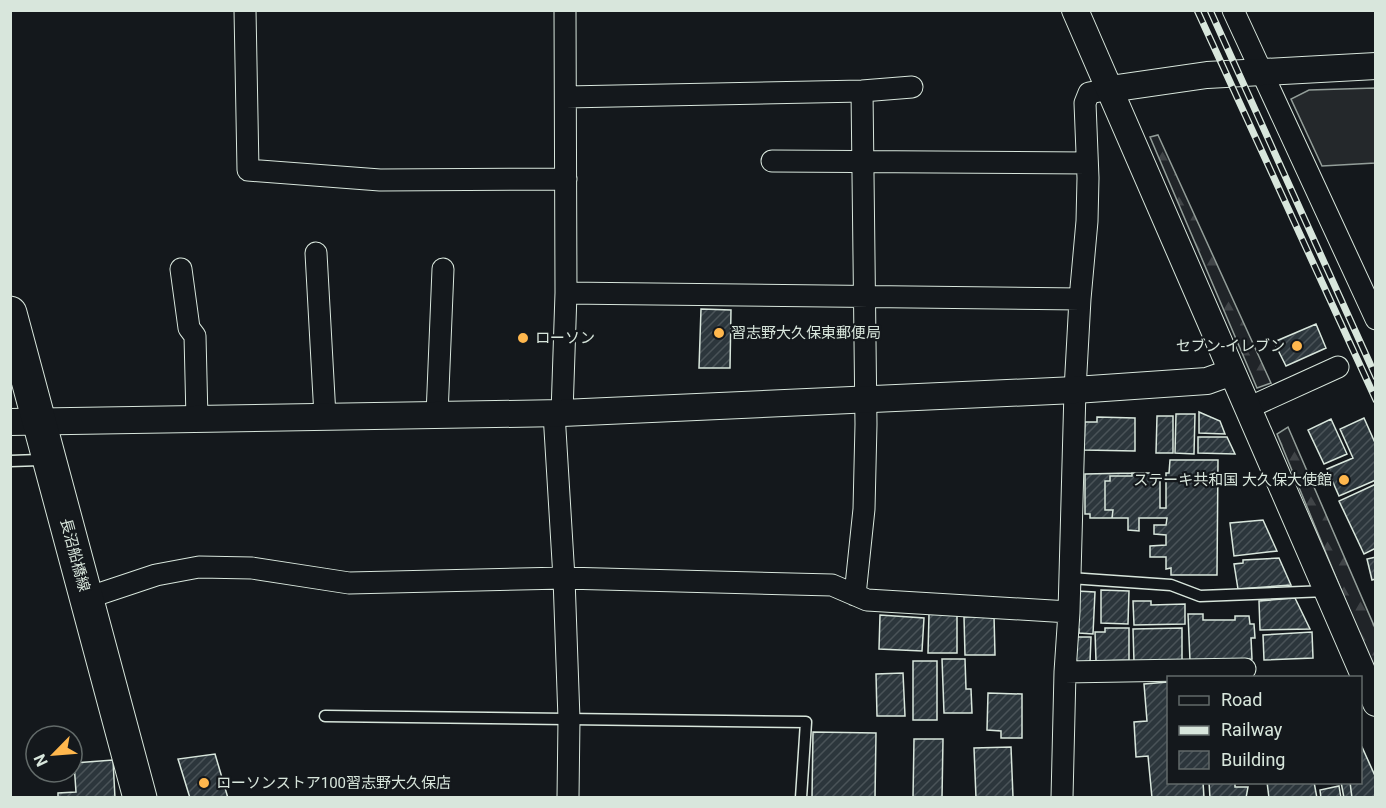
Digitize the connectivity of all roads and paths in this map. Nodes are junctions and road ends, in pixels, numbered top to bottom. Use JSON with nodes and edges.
{"nodes":[{"id":1,"x":245,"y":10,"type":"edge"},
{"id":2,"x":565,"y":10,"type":"edge"},
{"id":3,"x":1076,"y":10,"type":"edge"},
{"id":4,"x":1233,"y":10,"type":"edge"},
{"id":5,"x":1376,"y":66,"type":"edge"},
{"id":6,"x":1261,"y":71,"type":"junction"},
{"id":7,"x":912,"y":87,"type":"dead end"},
{"id":8,"x":1110,"y":88,"type":"junction"},
{"id":9,"x":862,"y":91,"type":"junction"},
{"id":10,"x":566,"y":97,"type":"junction"},
{"id":11,"x":772,"y":161,"type":"dead end"},
{"id":12,"x":863,"y":161,"type":"junction"},
{"id":13,"x":1087,"y":163,"type":"junction"},
{"id":14,"x":566,"y":179,"type":"junction"},
{"id":15,"x":316,"y":253,"type":"dead end"},
{"id":16,"x":181,"y":269,"type":"dead end"},
{"id":17,"x":443,"y":270,"type":"dead end"},
{"id":18,"x":566,"y":293,"type":"junction"},
{"id":19,"x":865,"y":296,"type":"junction"},
{"id":20,"x":1080,"y":299,"type":"junction"},
{"id":21,"x":10,"y":313,"type":"edge"},
{"id":22,"x":1376,"y":319,"type":"edge"},
{"id":23,"x":1338,"y":368,"type":"dead end"},
{"id":24,"x":1232,"y":372,"type":"junction"},
{"id":25,"x":1075,"y":390,"type":"junction"},
{"id":26,"x":866,"y":399,"type":"junction"},
{"id":27,"x":1248,"y":408,"type":"junction"},
{"id":28,"x":558,"y":413,"type":"junction"},
{"id":29,"x":437,"y":415,"type":"junction"},
{"id":30,"x":325,"y":416,"type":"junction"},
{"id":31,"x":197,"y":419,"type":"junction"},
{"id":32,"x":25,"y":421,"type":"edge"},
{"id":33,"x":40,"y":460,"type":"dead end"},
{"id":34,"x":10,"y":461,"type":"edge"},
{"id":35,"x":564,"y":578,"type":"junction"},
{"id":36,"x":1070,"y":578,"type":"junction"},
{"id":37,"x":1327,"y":591,"type":"junction"},
{"id":38,"x":855,"y":595,"type":"junction"},
{"id":39,"x":87,"y":598,"type":"junction"},
{"id":40,"x":1069,"y":612,"type":"junction"},
{"id":41,"x":1245,"y":669,"type":"dead end"},
{"id":42,"x":1065,"y":672,"type":"junction"},
{"id":43,"x":1376,"y":703,"type":"edge"},
{"id":44,"x":325,"y":716,"type":"dead end"},
{"id":45,"x":569,"y":719,"type":"junction"},
{"id":46,"x":140,"y":798,"type":"edge"},
{"id":47,"x":568,"y":798,"type":"edge"},
{"id":48,"x":801,"y":798,"type":"edge"},
{"id":49,"x":1062,"y":798,"type":"edge"}],
"edges":[{"from":1,"to":14,"type":"street"},
{"from":2,"to":10,"type":"street"},
{"from":3,"to":8,"type":"street"},
{"from":4,"to":6,"type":"street"},
{"from":5,"to":6,"type":"street"},
{"from":6,"to":8,"type":"street"},
{"from":6,"to":22,"type":"street"},
{"from":7,"to":9,"type":"street"},
{"from":8,"to":13,"type":"street"},
{"from":8,"to":24,"type":"street"},
{"from":9,"to":10,"type":"street"},
{"from":9,"to":12,"type":"street"},
{"from":10,"to":14,"type":"street"},
{"from":11,"to":12,"type":"street"},
{"from":12,"to":13,"type":"street"},
{"from":12,"to":19,"type":"street"},
{"from":13,"to":20,"type":"street"},
{"from":14,"to":18,"type":"street"},
{"from":15,"to":30,"type":"street"},
{"from":16,"to":31,"type":"street"},
{"from":17,"to":29,"type":"street"},
{"from":18,"to":19,"type":"street"},
{"from":18,"to":28,"type":"street"},
{"from":19,"to":20,"type":"street"},
{"from":19,"to":26,"type":"street"},
{"from":20,"to":25,"type":"street"},
{"from":21,"to":32,"type":"main road","name":"長沼船橋線"},
{"from":23,"to":27,"type":"street"},
{"from":24,"to":25,"type":"street"},
{"from":24,"to":27,"type":"street"},
{"from":25,"to":26,"type":"street"},
{"from":25,"to":36,"type":"street"},
{"from":26,"to":28,"type":"street"},
{"from":26,"to":38,"type":"street"},
{"from":27,"to":37,"type":"street"},
{"from":28,"to":29,"type":"street"},
{"from":28,"to":35,"type":"street"},
{"from":29,"to":30,"type":"street"},
{"from":30,"to":31,"type":"street"},
{"from":31,"to":32,"type":"street"},
{"from":32,"to":39,"type":"main road","name":"長沼船橋線"},
{"from":33,"to":34,"type":"lane"},
{"from":35,"to":38,"type":"street"},
{"from":35,"to":39,"type":"street"},
{"from":35,"to":45,"type":"street"},
{"from":36,"to":37,"type":"lane"},
{"from":36,"to":40,"type":"street"},
{"from":37,"to":43,"type":"street"},
{"from":38,"to":40,"type":"street"},
{"from":39,"to":46,"type":"main road","name":"長沼船橋線"},
{"from":40,"to":42,"type":"street"},
{"from":41,"to":42,"type":"street"},
{"from":42,"to":49,"type":"street"},
{"from":44,"to":45,"type":"lane"},
{"from":45,"to":47,"type":"street"},
{"from":45,"to":48,"type":"lane"}]}
